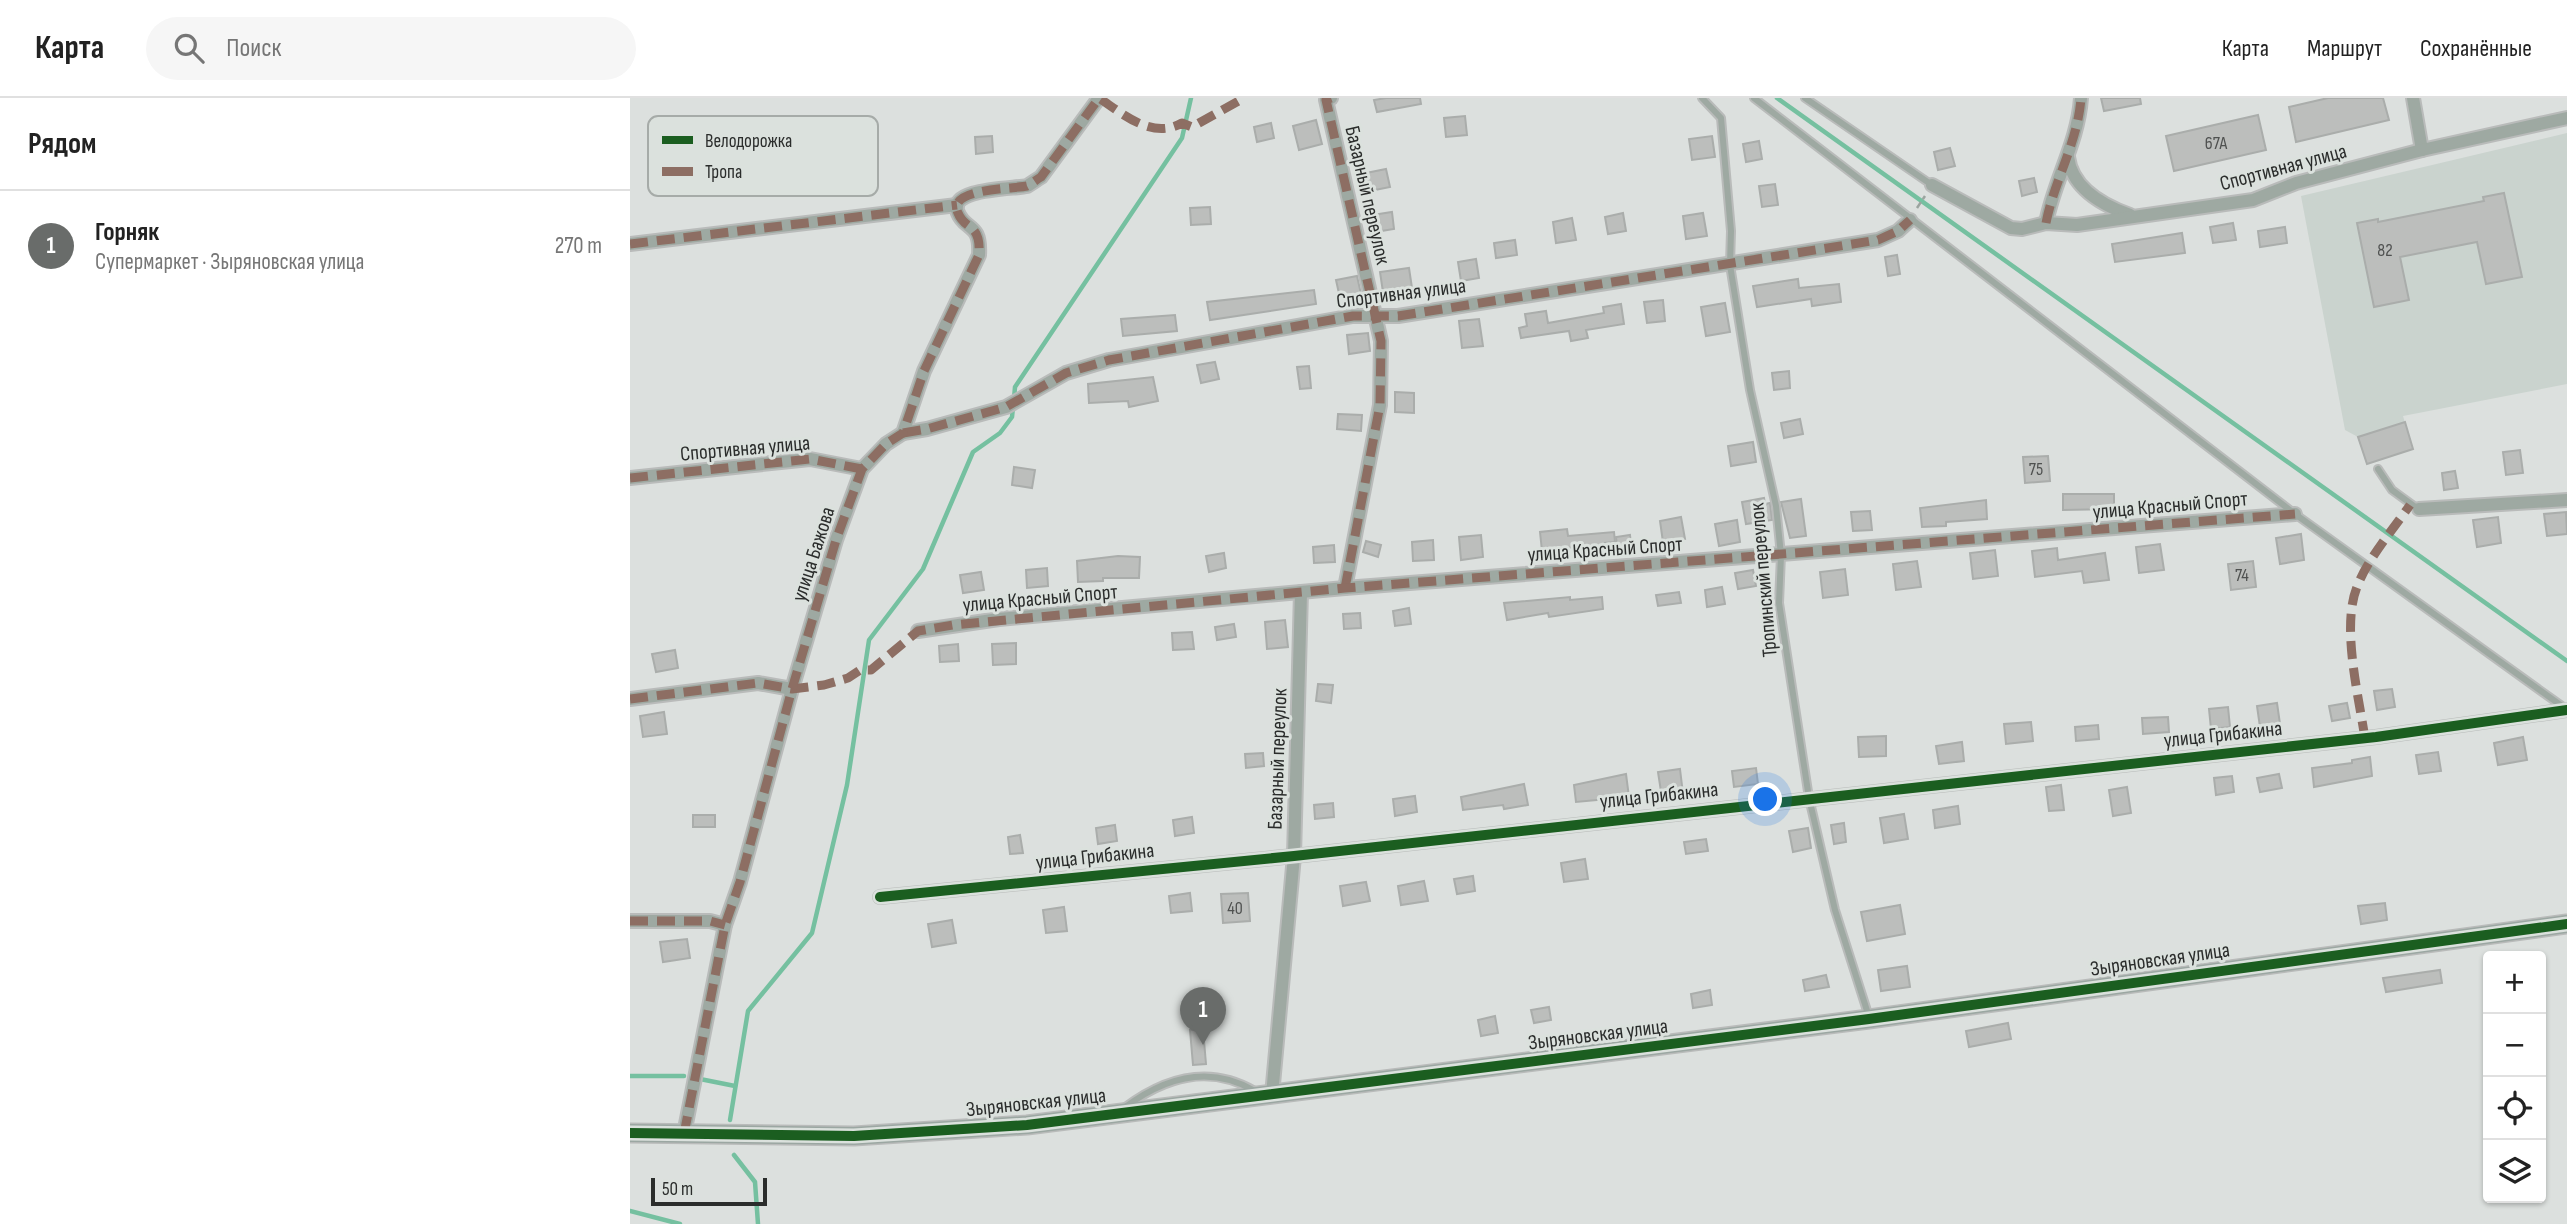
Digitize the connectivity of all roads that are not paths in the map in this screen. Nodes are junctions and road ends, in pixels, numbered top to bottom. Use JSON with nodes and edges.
{"nodes":[{"id":1,"x":1099,"y":98,"type":"edge"},
{"id":2,"x":1702,"y":98,"type":"edge"},
{"id":3,"x":1754,"y":98,"type":"edge"},
{"id":4,"x":1805,"y":98,"type":"edge"},
{"id":5,"x":2081,"y":98,"type":"edge"},
{"id":6,"x":2413,"y":98,"type":"edge"},
{"id":7,"x":1329,"y":99,"type":"edge"},
{"id":8,"x":2567,"y":118,"type":"edge"},
{"id":9,"x":2423,"y":150,"type":"junction"},
{"id":10,"x":2068,"y":157,"type":"junction"},
{"id":11,"x":1929,"y":190,"type":"joint"},
{"id":12,"x":957,"y":205,"type":"junction"},
{"id":13,"x":1913,"y":215,"type":"junction"},
{"id":14,"x":2133,"y":216,"type":"junction"},
{"id":15,"x":2046,"y":223,"type":"junction"},
{"id":16,"x":630,"y":244,"type":"edge"},
{"id":17,"x":1730,"y":265,"type":"junction"},
{"id":18,"x":1376,"y":317,"type":"junction"},
{"id":19,"x":903,"y":433,"type":"junction"},
{"id":20,"x":862,"y":469,"type":"junction"},
{"id":21,"x":2378,"y":469,"type":"dead end"},
{"id":22,"x":630,"y":478,"type":"edge"},
{"id":23,"x":2567,"y":500,"type":"edge"},
{"id":24,"x":2419,"y":509,"type":"joint"},
{"id":25,"x":2295,"y":514,"type":"junction"},
{"id":26,"x":1781,"y":555,"type":"junction"},
{"id":27,"x":1345,"y":588,"type":"junction"},
{"id":28,"x":1301,"y":592,"type":"junction"},
{"id":29,"x":918,"y":631,"type":"dead end"},
{"id":30,"x":792,"y":689,"type":"junction"},
{"id":31,"x":630,"y":699,"type":"edge"},
{"id":32,"x":2567,"y":710,"type":"edge"},
{"id":33,"x":1809,"y":797,"type":"junction"},
{"id":34,"x":1294,"y":856,"type":"junction"},
{"id":35,"x":880,"y":897,"type":"dead end"},
{"id":36,"x":630,"y":921,"type":"edge"},
{"id":37,"x":2567,"y":924,"type":"edge"},
{"id":38,"x":725,"y":925,"type":"junction"},
{"id":39,"x":1869,"y":1018,"type":"junction"},
{"id":40,"x":1268,"y":1095,"type":"junction"},
{"id":41,"x":1116,"y":1114,"type":"junction"},
{"id":42,"x":630,"y":1133,"type":"edge"},
{"id":43,"x":684,"y":1134,"type":"junction"}],
"edges":[{"from":1,"to":12,"type":"street"},
{"from":2,"to":17,"type":"lane","name":"Тропинский переулок"},
{"from":3,"to":13,"type":"lane"},
{"from":4,"to":11,"type":"lane"},
{"from":5,"to":10,"type":"street"},
{"from":6,"to":9,"type":"street"},
{"from":7,"to":18,"type":"street","name":"Базарный переулок"},
{"from":8,"to":9,"type":"street","name":"Спортивная улица"},
{"from":9,"to":14,"type":"street","name":"Спортивная улица"},
{"from":10,"to":14,"type":"street"},
{"from":10,"to":15,"type":"street"},
{"from":11,"to":15,"type":"street","name":"Спортивная улица"},
{"from":12,"to":16,"type":"street"},
{"from":12,"to":19,"type":"street"},
{"from":13,"to":17,"type":"street","name":"Спортивная улица"},
{"from":13,"to":25,"type":"lane"},
{"from":14,"to":15,"type":"street","name":"Спортивная улица"},
{"from":17,"to":18,"type":"street","name":"Спортивная улица"},
{"from":17,"to":26,"type":"lane","name":"Тропинский переулок"},
{"from":18,"to":19,"type":"street","name":"Спортивная улица"},
{"from":18,"to":27,"type":"street","name":"Базарный переулок"},
{"from":19,"to":20,"type":"street","name":"улица Бажова"},
{"from":20,"to":22,"type":"street","name":"Спортивная улица"},
{"from":20,"to":30,"type":"street","name":"улица Бажова"},
{"from":21,"to":24,"type":"lane"},
{"from":23,"to":24,"type":"street"},
{"from":25,"to":26,"type":"street","name":"улица Красный Спорт"},
{"from":25,"to":32,"type":"lane"},
{"from":26,"to":27,"type":"street","name":"улица Красный Спорт"},
{"from":26,"to":33,"type":"lane","name":"Тропинский переулок"},
{"from":27,"to":28,"type":"street","name":"улица Красный Спорт"},
{"from":28,"to":29,"type":"street","name":"улица Красный Спорт"},
{"from":28,"to":34,"type":"street","name":"Базарный переулок"},
{"from":30,"to":31,"type":"street"},
{"from":30,"to":38,"type":"street","name":"улица Бажова"},
{"from":32,"to":33,"type":"street","name":"улица Грибакина"},
{"from":33,"to":34,"type":"street","name":"улица Грибакина"},
{"from":33,"to":39,"type":"lane","name":"Тропинский переулок"},
{"from":34,"to":35,"type":"street","name":"улица Грибакина"},
{"from":34,"to":40,"type":"street","name":"Базарный переулок"},
{"from":36,"to":38,"type":"street"},
{"from":37,"to":39,"type":"street","name":"Зыряновская улица"},
{"from":38,"to":43,"type":"street","name":"улица Бажова"},
{"from":39,"to":40,"type":"street","name":"Зыряновская улица"},
{"from":40,"to":41,"type":"street","name":"Зыряновская улица"},
{"from":40,"to":41,"type":"lane"},
{"from":41,"to":43,"type":"street","name":"Зыряновская улица"},
{"from":42,"to":43,"type":"street","name":"Зыряновская улица"}]}
